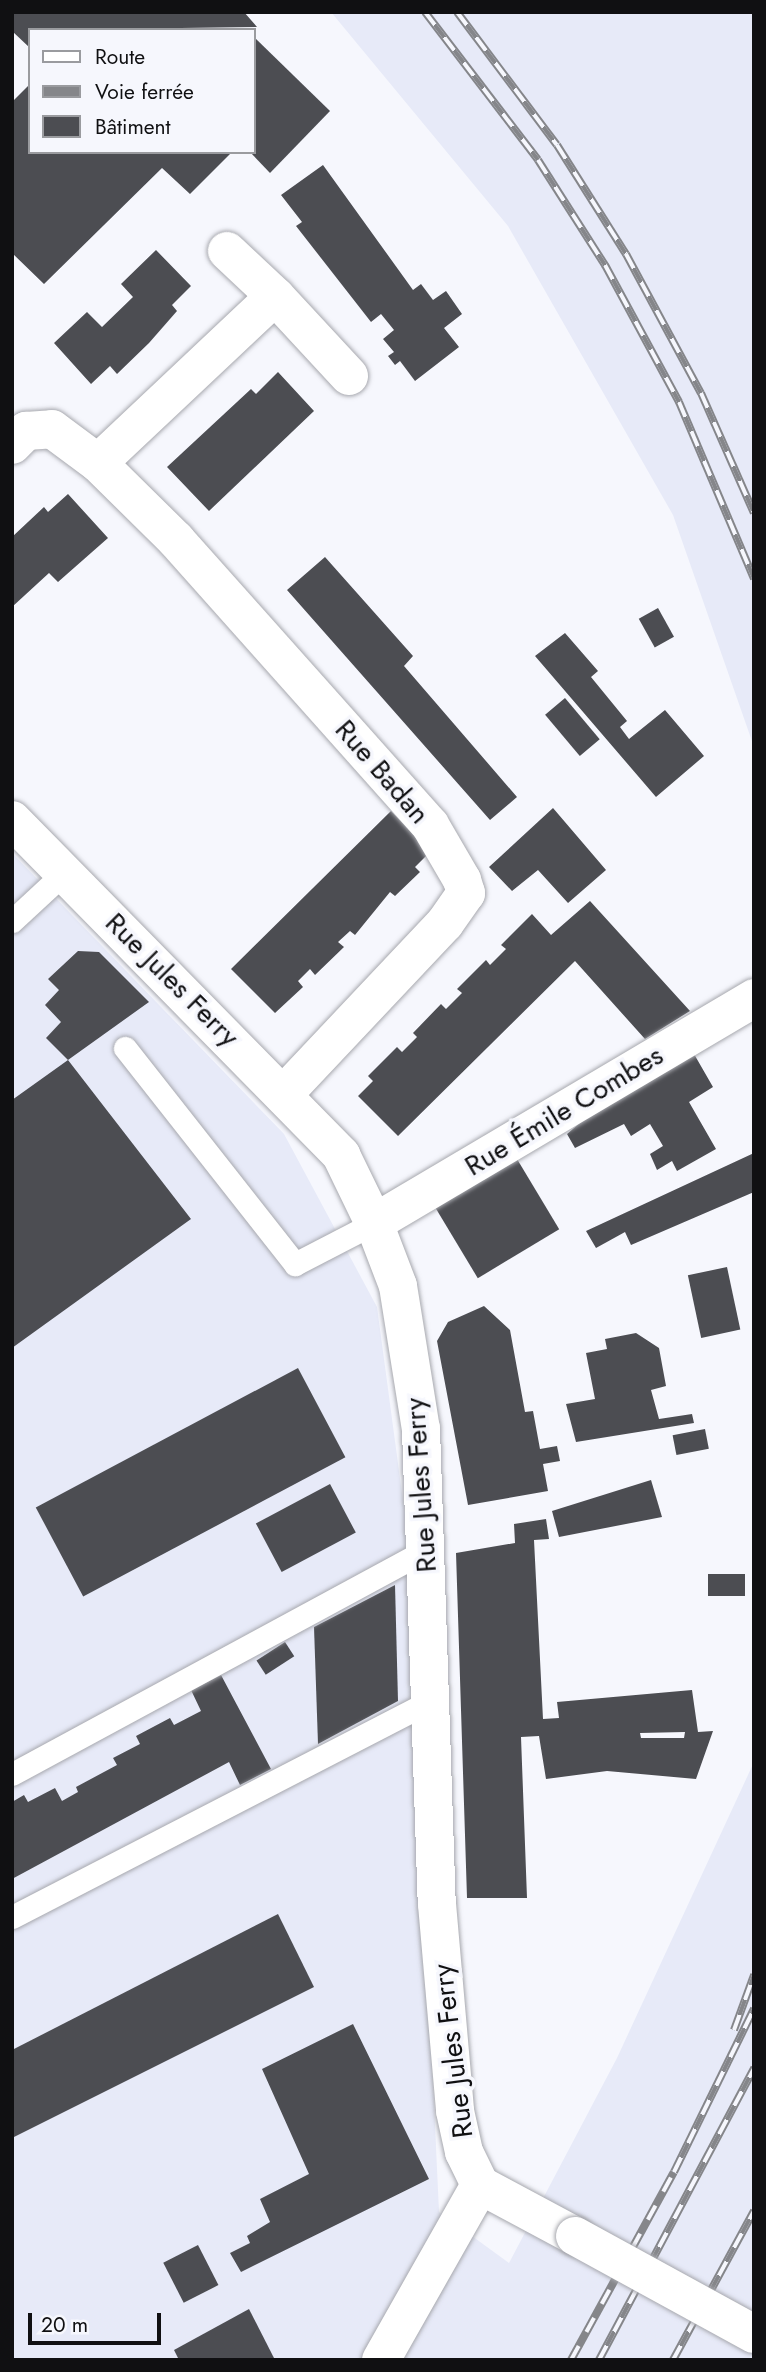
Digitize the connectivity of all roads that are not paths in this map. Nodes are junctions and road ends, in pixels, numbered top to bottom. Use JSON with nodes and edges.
{"nodes":[{"id":1,"x":227,"y":251,"type":"dead end"},
{"id":2,"x":275,"y":296,"type":"junction"},
{"id":3,"x":349,"y":376,"type":"dead end"},
{"id":4,"x":12,"y":445,"type":"edge"},
{"id":5,"x":98,"y":463,"type":"junction"},
{"id":6,"x":12,"y":820,"type":"edge"},
{"id":7,"x":65,"y":872,"type":"junction"},
{"id":8,"x":12,"y":922,"type":"edge"},
{"id":9,"x":754,"y":998,"type":"edge"},
{"id":10,"x":125,"y":1048,"type":"dead end"},
{"id":11,"x":284,"y":1094,"type":"junction"},
{"id":12,"x":374,"y":1223,"type":"junction"},
{"id":13,"x":426,"y":1550,"type":"junction"},
{"id":14,"x":429,"y":1702,"type":"junction"},
{"id":15,"x":12,"y":1774,"type":"edge"},
{"id":16,"x":12,"y":1917,"type":"edge"},
{"id":17,"x":480,"y":2185,"type":"junction"},
{"id":18,"x":754,"y":2334,"type":"edge"},
{"id":19,"x":381,"y":2360,"type":"edge"}],
"edges":[{"from":1,"to":2,"type":"street"},
{"from":2,"to":3,"type":"street"},
{"from":2,"to":5,"type":"street"},
{"from":4,"to":5,"type":"street","name":"Rue Badan"},
{"from":5,"to":11,"type":"street","name":"Rue Badan"},
{"from":6,"to":7,"type":"street","name":"Rue Jules Ferry"},
{"from":7,"to":8,"type":"lane"},
{"from":7,"to":11,"type":"street","name":"Rue Jules Ferry"},
{"from":9,"to":12,"type":"street","name":"Rue Émile Combes"},
{"from":10,"to":12,"type":"lane"},
{"from":11,"to":12,"type":"street","name":"Rue Jules Ferry"},
{"from":12,"to":13,"type":"street","name":"Rue Jules Ferry"},
{"from":13,"to":14,"type":"street","name":"Rue Jules Ferry"},
{"from":13,"to":15,"type":"lane"},
{"from":14,"to":16,"type":"lane"},
{"from":14,"to":17,"type":"street","name":"Rue Jules Ferry"},
{"from":17,"to":18,"type":"street","bridge":true},
{"from":17,"to":19,"type":"street"}]}
